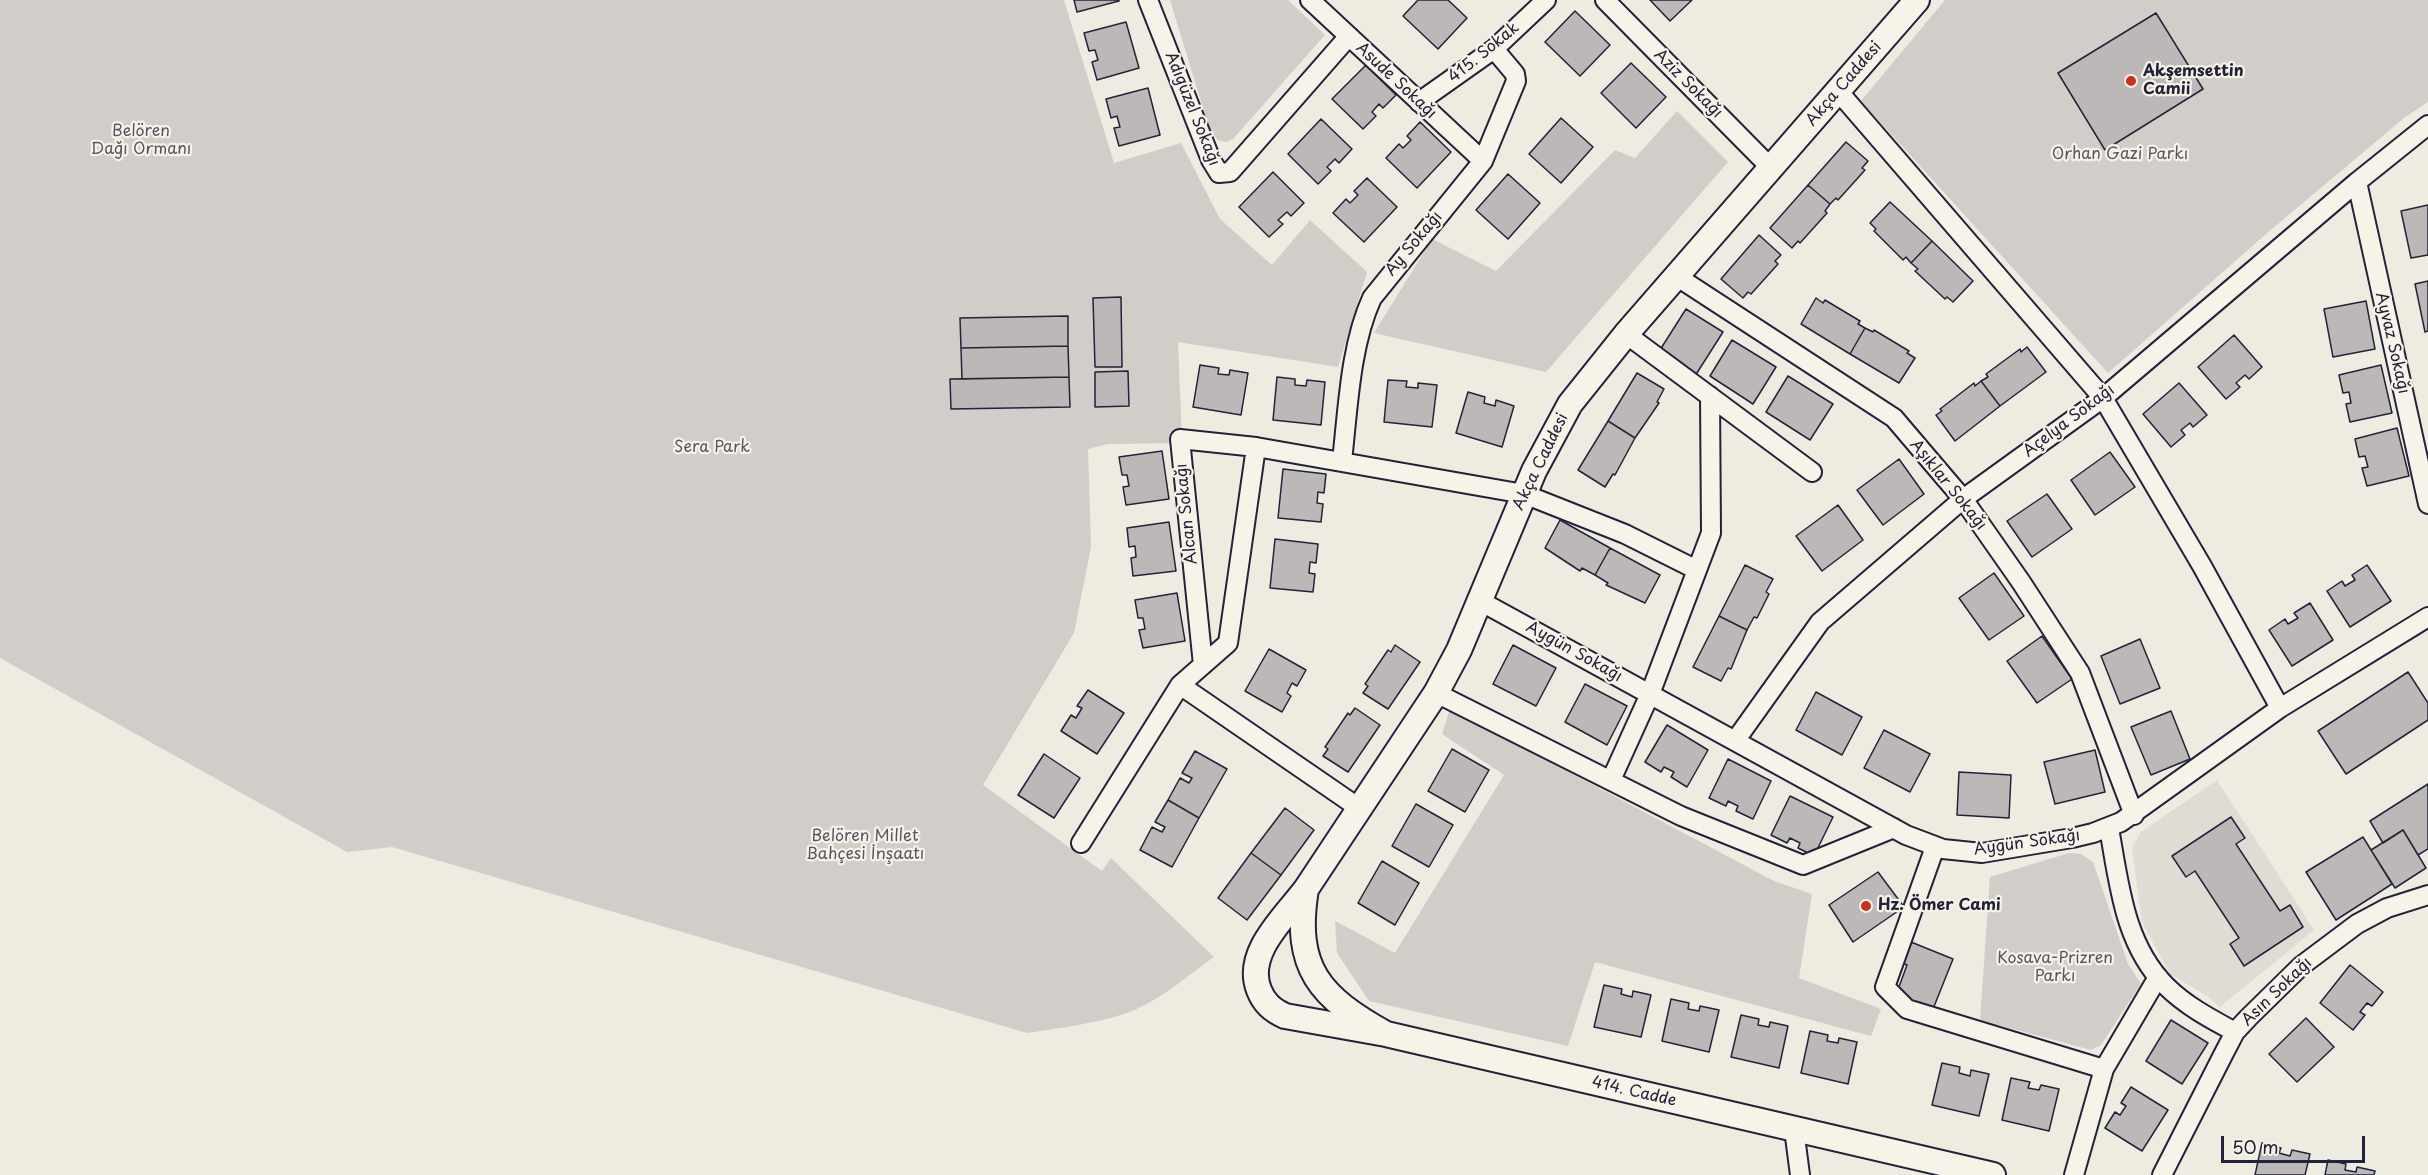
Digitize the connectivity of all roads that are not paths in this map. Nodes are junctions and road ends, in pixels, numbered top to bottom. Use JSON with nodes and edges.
{"nodes":[{"id":1,"x":1148,"y":0,"type":"edge"},
{"id":2,"x":1310,"y":0,"type":"edge"},
{"id":3,"x":1546,"y":0,"type":"edge"},
{"id":4,"x":1605,"y":0,"type":"edge"},
{"id":5,"x":1917,"y":0,"type":"edge"},
{"id":6,"x":1349,"y":36,"type":"junction"},
{"id":7,"x":1494,"y":49,"type":"junction"},
{"id":8,"x":1838,"y":91,"type":"junction"},
{"id":9,"x":1419,"y":102,"type":"junction"},
{"id":10,"x":2428,"y":125,"type":"edge"},
{"id":11,"x":1483,"y":161,"type":"junction"},
{"id":12,"x":1771,"y":168,"type":"junction"},
{"id":13,"x":2356,"y":182,"type":"junction"},
{"id":14,"x":1676,"y":276,"type":"junction"},
{"id":15,"x":1626,"y":334,"type":"junction"},
{"id":16,"x":1710,"y":396,"type":"junction"},
{"id":17,"x":2103,"y":398,"type":"junction"},
{"id":18,"x":1256,"y":447,"type":"junction"},
{"id":19,"x":1342,"y":461,"type":"junction"},
{"id":20,"x":1812,"y":472,"type":"dead end"},
{"id":21,"x":1524,"y":494,"type":"junction"},
{"id":22,"x":1963,"y":499,"type":"junction"},
{"id":23,"x":2428,"y":504,"type":"edge"},
{"id":24,"x":1697,"y":570,"type":"junction"},
{"id":25,"x":1480,"y":601,"type":"junction"},
{"id":26,"x":2428,"y":617,"type":"edge"},
{"id":27,"x":1203,"y":665,"type":"junction"},
{"id":28,"x":1180,"y":685,"type":"junction"},
{"id":29,"x":1436,"y":693,"type":"junction"},
{"id":30,"x":1650,"y":694,"type":"junction"},
{"id":31,"x":2280,"y":708,"type":"junction"},
{"id":32,"x":1735,"y":741,"type":"junction"},
{"id":33,"x":1611,"y":780,"type":"junction"},
{"id":34,"x":1359,"y":808,"type":"junction"},
{"id":35,"x":2134,"y":815,"type":"junction"},
{"id":36,"x":1894,"y":828,"type":"junction"},
{"id":37,"x":2109,"y":828,"type":"junction"},
{"id":38,"x":1081,"y":843,"type":"dead end"},
{"id":39,"x":1935,"y":847,"type":"junction"},
{"id":40,"x":1306,"y":889,"type":"junction"},
{"id":41,"x":2428,"y":895,"type":"edge"},
{"id":42,"x":2158,"y":977,"type":"junction"},
{"id":43,"x":1274,"y":1011,"type":"joint"},
{"id":44,"x":2235,"y":1032,"type":"junction"},
{"id":45,"x":1386,"y":1034,"type":"junction"},
{"id":46,"x":2104,"y":1069,"type":"junction"},
{"id":47,"x":1794,"y":1129,"type":"junction"},
{"id":48,"x":1800,"y":1175,"type":"edge"},
{"id":49,"x":1993,"y":1175,"type":"edge"},
{"id":50,"x":2074,"y":1175,"type":"edge"},
{"id":51,"x":2162,"y":1175,"type":"edge"}],
"edges":[{"from":1,"to":6,"type":"street","name":"Adıgüzel Sokağı"},
{"from":2,"to":6,"type":"street","name":"Asude Sokağı"},
{"from":3,"to":7,"type":"street","name":"415. Sokak"},
{"from":4,"to":12,"type":"street","name":"Aziz Sokağı"},
{"from":5,"to":8,"type":"main road","name":"Akça Caddesi"},
{"from":6,"to":9,"type":"street","name":"Asude Sokağı"},
{"from":7,"to":9,"type":"street","name":"415. Sokak"},
{"from":7,"to":11,"type":"street","name":"Ay Sokağı"},
{"from":8,"to":12,"type":"main road","name":"Akça Caddesi"},
{"from":8,"to":17,"type":"street"},
{"from":9,"to":11,"type":"street","name":"Asude Sokağı"},
{"from":10,"to":13,"type":"street","name":"Açelya Sokağı"},
{"from":11,"to":19,"type":"street","name":"Ay Sokağı"},
{"from":12,"to":14,"type":"main road","name":"Akça Caddesi"},
{"from":13,"to":17,"type":"street","name":"Açelya Sokağı"},
{"from":13,"to":23,"type":"street","name":"Ayvaz Sokağı"},
{"from":14,"to":15,"type":"main road","name":"Akça Caddesi"},
{"from":14,"to":22,"type":"street","name":"Aşıklar Sokağı"},
{"from":15,"to":16,"type":"street"},
{"from":15,"to":21,"type":"main road","name":"Akça Caddesi"},
{"from":16,"to":20,"type":"street"},
{"from":16,"to":24,"type":"street"},
{"from":17,"to":22,"type":"street","name":"Açelya Sokağı"},
{"from":17,"to":31,"type":"street"},
{"from":18,"to":19,"type":"street","name":"Alcan Sokağı"},
{"from":18,"to":27,"type":"street"},
{"from":18,"to":27,"type":"street","name":"Alcan Sokağı"},
{"from":19,"to":21,"type":"street","name":"Alcan Sokağı"},
{"from":21,"to":24,"type":"street","name":"Alcan Sokağı"},
{"from":21,"to":25,"type":"main road","name":"Akça Caddesi"},
{"from":22,"to":32,"type":"street","name":"Açelya Sokağı"},
{"from":22,"to":35,"type":"street","name":"Aşıklar Sokağı"},
{"from":24,"to":30,"type":"street"},
{"from":25,"to":29,"type":"main road","name":"Akça Caddesi"},
{"from":25,"to":30,"type":"street","name":"Aygün Sokağı"},
{"from":26,"to":31,"type":"street","name":"Aygün Sokağı"},
{"from":27,"to":28,"type":"street"},
{"from":28,"to":34,"type":"street"},
{"from":28,"to":38,"type":"street"},
{"from":29,"to":33,"type":"street"},
{"from":29,"to":34,"type":"main road","name":"Akça Caddesi"},
{"from":30,"to":32,"type":"street","name":"Aygün Sokağı"},
{"from":30,"to":33,"type":"street"},
{"from":31,"to":35,"type":"street","name":"Aygün Sokağı"},
{"from":32,"to":36,"type":"street","name":"Aygün Sokağı"},
{"from":33,"to":36,"type":"street"},
{"from":34,"to":40,"type":"main road","name":"Akça Caddesi"},
{"from":35,"to":37,"type":"street","name":"Aygün Sokağı"},
{"from":36,"to":39,"type":"street","name":"Aygün Sokağı"},
{"from":37,"to":39,"type":"street","name":"Aygün Sokağı"},
{"from":37,"to":42,"type":"street"},
{"from":39,"to":46,"type":"street"},
{"from":40,"to":43,"type":"main road","name":"Akça Caddesi"},
{"from":40,"to":45,"type":"main road","name":"Akça Caddesi"},
{"from":41,"to":44,"type":"street","name":"Asın Sokağı"},
{"from":42,"to":44,"type":"street"},
{"from":42,"to":46,"type":"street"},
{"from":43,"to":45,"type":"main road","name":"414. Cadde"},
{"from":44,"to":51,"type":"street","name":"Asın Sokağı"},
{"from":45,"to":47,"type":"main road","name":"414. Cadde"},
{"from":46,"to":50,"type":"street"},
{"from":47,"to":48,"type":"street"},
{"from":47,"to":49,"type":"main road","name":"414. Cadde"}]}
